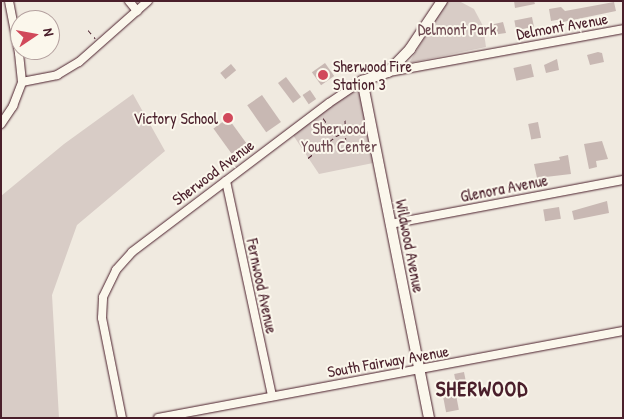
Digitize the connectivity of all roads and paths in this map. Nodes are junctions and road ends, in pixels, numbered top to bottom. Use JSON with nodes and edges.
{"nodes":[{"id":1,"x":9,"y":1,"type":"edge"},
{"id":2,"x":129,"y":1,"type":"edge"},
{"id":3,"x":148,"y":1,"type":"edge"},
{"id":4,"x":442,"y":1,"type":"edge"},
{"id":5,"x":137,"y":11,"type":"junction"},
{"id":6,"x":623,"y":28,"type":"edge"},
{"id":7,"x":88,"y":30,"type":"dead end"},
{"id":8,"x":100,"y":44,"type":"junction"},
{"id":9,"x":388,"y":72,"type":"junction"},
{"id":10,"x":362,"y":81,"type":"junction"},
{"id":11,"x":22,"y":82,"type":"junction"},
{"id":12,"x":319,"y":111,"type":"junction"},
{"id":13,"x":345,"y":120,"type":"dead end"},
{"id":14,"x":1,"y":124,"type":"edge"},
{"id":15,"x":358,"y":127,"type":"dead end"},
{"id":16,"x":346,"y":132,"type":"junction"},
{"id":17,"x":336,"y":136,"type":"junction"},
{"id":18,"x":346,"y":145,"type":"dead end"},
{"id":19,"x":308,"y":158,"type":"dead end"},
{"id":20,"x":623,"y":180,"type":"edge"},
{"id":21,"x":226,"y":181,"type":"junction"},
{"id":22,"x":390,"y":224,"type":"junction"},
{"id":23,"x":623,"y":331,"type":"edge"},
{"id":24,"x":420,"y":369,"type":"junction"},
{"id":25,"x":272,"y":396,"type":"junction"},
{"id":26,"x":122,"y":418,"type":"edge"},
{"id":27,"x":158,"y":418,"type":"edge"},
{"id":28,"x":429,"y":418,"type":"edge"}],
"edges":[{"from":1,"to":11,"type":"street"},
{"from":2,"to":5,"type":"street"},
{"from":3,"to":5,"type":"street"},
{"from":4,"to":9,"type":"street","name":"Sherwood Avenue"},
{"from":5,"to":8,"type":"street"},
{"from":6,"to":9,"type":"street","name":"Delmont Avenue"},
{"from":7,"to":8,"type":"path"},
{"from":8,"to":11,"type":"street"},
{"from":9,"to":10,"type":"street","name":"Sherwood Avenue"},
{"from":10,"to":12,"type":"street","name":"Sherwood Avenue"},
{"from":10,"to":22,"type":"street","name":"Wildwood Avenue"},
{"from":11,"to":14,"type":"street"},
{"from":12,"to":17,"type":"path"},
{"from":12,"to":21,"type":"street","name":"Sherwood Avenue"},
{"from":13,"to":16,"type":"path"},
{"from":15,"to":16,"type":"path"},
{"from":16,"to":17,"type":"path"},
{"from":16,"to":18,"type":"path"},
{"from":17,"to":19,"type":"path"},
{"from":20,"to":22,"type":"street","name":"Glenora Avenue"},
{"from":21,"to":25,"type":"street","name":"Fernwood Avenue"},
{"from":21,"to":26,"type":"street","name":"Sherwood Avenue"},
{"from":22,"to":24,"type":"street","name":"Wildwood Avenue"},
{"from":23,"to":24,"type":"street","name":"South Fairway Avenue"},
{"from":24,"to":25,"type":"street","name":"South Fairway Avenue"},
{"from":24,"to":28,"type":"street","name":"Wildwood Avenue"},
{"from":25,"to":27,"type":"street","name":"South Fairway Avenue"}]}
